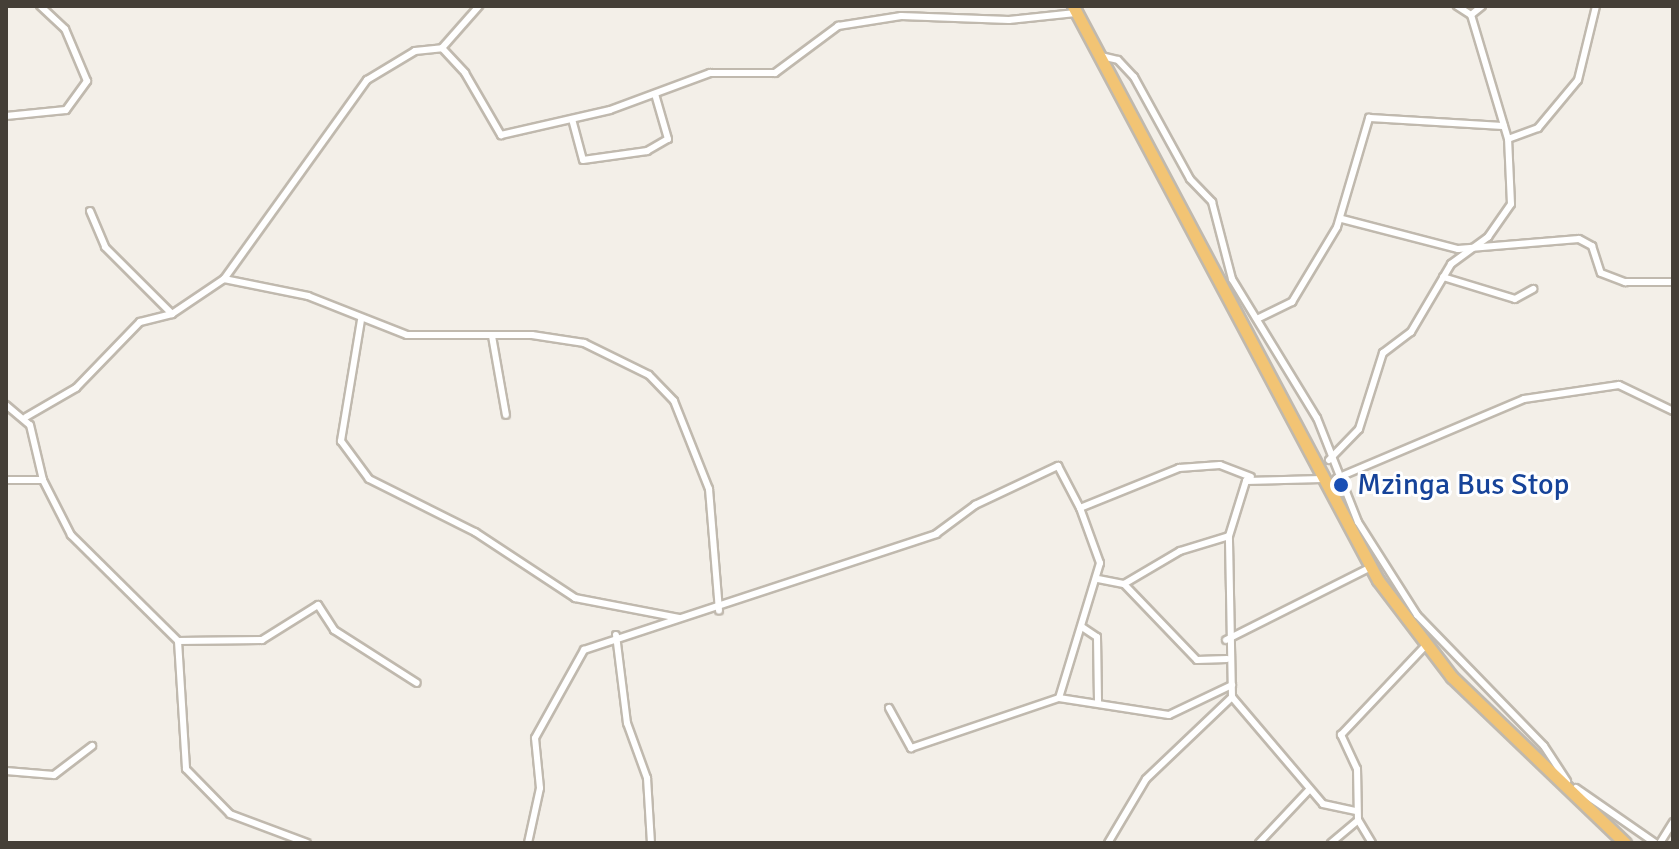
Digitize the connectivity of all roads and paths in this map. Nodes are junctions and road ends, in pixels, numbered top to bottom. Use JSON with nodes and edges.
{"nodes":[{"id":1,"x":40,"y":6,"type":"edge"},
{"id":2,"x":479,"y":6,"type":"edge"},
{"id":3,"x":1457,"y":6,"type":"edge"},
{"id":4,"x":1482,"y":6,"type":"edge"},
{"id":5,"x":1596,"y":6,"type":"edge"},
{"id":6,"x":1074,"y":10,"type":"edge"},
{"id":7,"x":1471,"y":15,"type":"junction"},
{"id":8,"x":442,"y":48,"type":"junction"},
{"id":9,"x":1101,"y":56,"type":"junction"},
{"id":10,"x":655,"y":94,"type":"junction"},
{"id":11,"x":6,"y":117,"type":"edge"},
{"id":12,"x":572,"y":119,"type":"junction"},
{"id":13,"x":1504,"y":126,"type":"junction"},
{"id":14,"x":1508,"y":139,"type":"junction"},
{"id":15,"x":90,"y":211,"type":"dead end"},
{"id":16,"x":1342,"y":219,"type":"junction"},
{"id":17,"x":1477,"y":245,"type":"junction"},
{"id":18,"x":1443,"y":277,"type":"junction"},
{"id":19,"x":224,"y":279,"type":"junction"},
{"id":20,"x":1673,"y":282,"type":"edge"},
{"id":21,"x":1533,"y":289,"type":"dead end"},
{"id":22,"x":172,"y":314,"type":"junction"},
{"id":23,"x":1259,"y":318,"type":"junction"},
{"id":24,"x":361,"y":320,"type":"junction"},
{"id":25,"x":492,"y":336,"type":"junction"},
{"id":26,"x":6,"y":405,"type":"edge"},
{"id":27,"x":1673,"y":411,"type":"edge"},
{"id":28,"x":506,"y":415,"type":"dead end"},
{"id":29,"x":26,"y":417,"type":"junction"},
{"id":30,"x":1329,"y":460,"type":"junction"},
{"id":31,"x":1251,"y":477,"type":"junction"},
{"id":32,"x":1332,"y":478,"type":"junction"},
{"id":33,"x":6,"y":480,"type":"edge"},
{"id":34,"x":43,"y":480,"type":"junction"},
{"id":35,"x":1080,"y":508,"type":"junction"},
{"id":36,"x":1229,"y":536,"type":"junction"},
{"id":37,"x":1371,"y":567,"type":"junction"},
{"id":38,"x":1098,"y":579,"type":"junction"},
{"id":39,"x":1124,"y":584,"type":"junction"},
{"id":40,"x":719,"y":611,"type":"junction"},
{"id":41,"x":682,"y":618,"type":"junction"},
{"id":42,"x":1082,"y":627,"type":"junction"},
{"id":43,"x":616,"y":635,"type":"junction"},
{"id":44,"x":1226,"y":640,"type":"junction"},
{"id":45,"x":178,"y":641,"type":"junction"},
{"id":46,"x":1426,"y":645,"type":"junction"},
{"id":47,"x":1227,"y":659,"type":"junction"},
{"id":48,"x":417,"y":683,"type":"dead end"},
{"id":49,"x":1232,"y":685,"type":"junction"},
{"id":50,"x":1232,"y":697,"type":"junction"},
{"id":51,"x":1059,"y":698,"type":"junction"},
{"id":52,"x":1098,"y":702,"type":"junction"},
{"id":53,"x":889,"y":708,"type":"dead end"},
{"id":54,"x":92,"y":746,"type":"dead end"},
{"id":55,"x":6,"y":771,"type":"edge"},
{"id":56,"x":1309,"y":790,"type":"junction"},
{"id":57,"x":1356,"y":811,"type":"junction"},
{"id":58,"x":1358,"y":820,"type":"junction"},
{"id":59,"x":1673,"y":822,"type":"edge"},
{"id":60,"x":1664,"y":840,"type":"edge"},
{"id":61,"x":307,"y":843,"type":"edge"},
{"id":62,"x":528,"y":843,"type":"edge"},
{"id":63,"x":651,"y":843,"type":"edge"},
{"id":64,"x":1108,"y":843,"type":"edge"},
{"id":65,"x":1259,"y":843,"type":"edge"},
{"id":66,"x":1331,"y":843,"type":"edge"},
{"id":67,"x":1372,"y":843,"type":"edge"},
{"id":68,"x":1625,"y":843,"type":"edge"}],
"edges":[{"from":1,"to":11,"type":"street"},
{"from":2,"to":8,"type":"street"},
{"from":3,"to":7,"type":"street"},
{"from":4,"to":7,"type":"street"},
{"from":5,"to":14,"type":"street"},
{"from":6,"to":9,"type":"highway"},
{"from":6,"to":10,"type":"street"},
{"from":7,"to":13,"type":"street"},
{"from":8,"to":12,"type":"street"},
{"from":8,"to":19,"type":"street"},
{"from":9,"to":23,"type":"street"},
{"from":9,"to":32,"type":"highway"},
{"from":10,"to":12,"type":"street"},
{"from":10,"to":12,"type":"street"},
{"from":13,"to":14,"type":"street"},
{"from":13,"to":16,"type":"street"},
{"from":14,"to":17,"type":"street"},
{"from":15,"to":22,"type":"street"},
{"from":16,"to":17,"type":"street"},
{"from":16,"to":23,"type":"street"},
{"from":17,"to":18,"type":"street"},
{"from":17,"to":20,"type":"street"},
{"from":18,"to":21,"type":"street"},
{"from":18,"to":30,"type":"street"},
{"from":19,"to":22,"type":"street"},
{"from":19,"to":24,"type":"street"},
{"from":22,"to":29,"type":"street"},
{"from":23,"to":30,"type":"street"},
{"from":24,"to":25,"type":"street"},
{"from":24,"to":41,"type":"street"},
{"from":25,"to":28,"type":"street"},
{"from":25,"to":40,"type":"street"},
{"from":26,"to":29,"type":"street"},
{"from":27,"to":32,"type":"street"},
{"from":29,"to":34,"type":"street"},
{"from":30,"to":32,"type":"street"},
{"from":31,"to":32,"type":"street"},
{"from":31,"to":35,"type":"street"},
{"from":31,"to":36,"type":"street"},
{"from":32,"to":37,"type":"highway"},
{"from":32,"to":60,"type":"street"},
{"from":33,"to":34,"type":"street"},
{"from":34,"to":45,"type":"street"},
{"from":35,"to":38,"type":"street"},
{"from":35,"to":40,"type":"street"},
{"from":36,"to":39,"type":"street"},
{"from":36,"to":44,"type":"street"},
{"from":37,"to":44,"type":"street"},
{"from":37,"to":46,"type":"highway"},
{"from":38,"to":39,"type":"street"},
{"from":38,"to":42,"type":"street"},
{"from":39,"to":47,"type":"street"},
{"from":40,"to":41,"type":"street"},
{"from":41,"to":43,"type":"street"},
{"from":42,"to":51,"type":"street"},
{"from":42,"to":52,"type":"street"},
{"from":43,"to":62,"type":"street"},
{"from":43,"to":63,"type":"street"},
{"from":44,"to":47,"type":"street"},
{"from":45,"to":48,"type":"street"},
{"from":45,"to":61,"type":"street"},
{"from":46,"to":57,"type":"street"},
{"from":46,"to":68,"type":"highway"},
{"from":47,"to":49,"type":"street"},
{"from":49,"to":50,"type":"street"},
{"from":49,"to":52,"type":"street"},
{"from":50,"to":56,"type":"street"},
{"from":50,"to":64,"type":"street"},
{"from":51,"to":52,"type":"street"},
{"from":51,"to":53,"type":"street"},
{"from":54,"to":55,"type":"street"},
{"from":56,"to":57,"type":"street"},
{"from":56,"to":65,"type":"street"},
{"from":57,"to":58,"type":"street"},
{"from":58,"to":66,"type":"street"},
{"from":58,"to":67,"type":"street"},
{"from":59,"to":60,"type":"street"}]}
